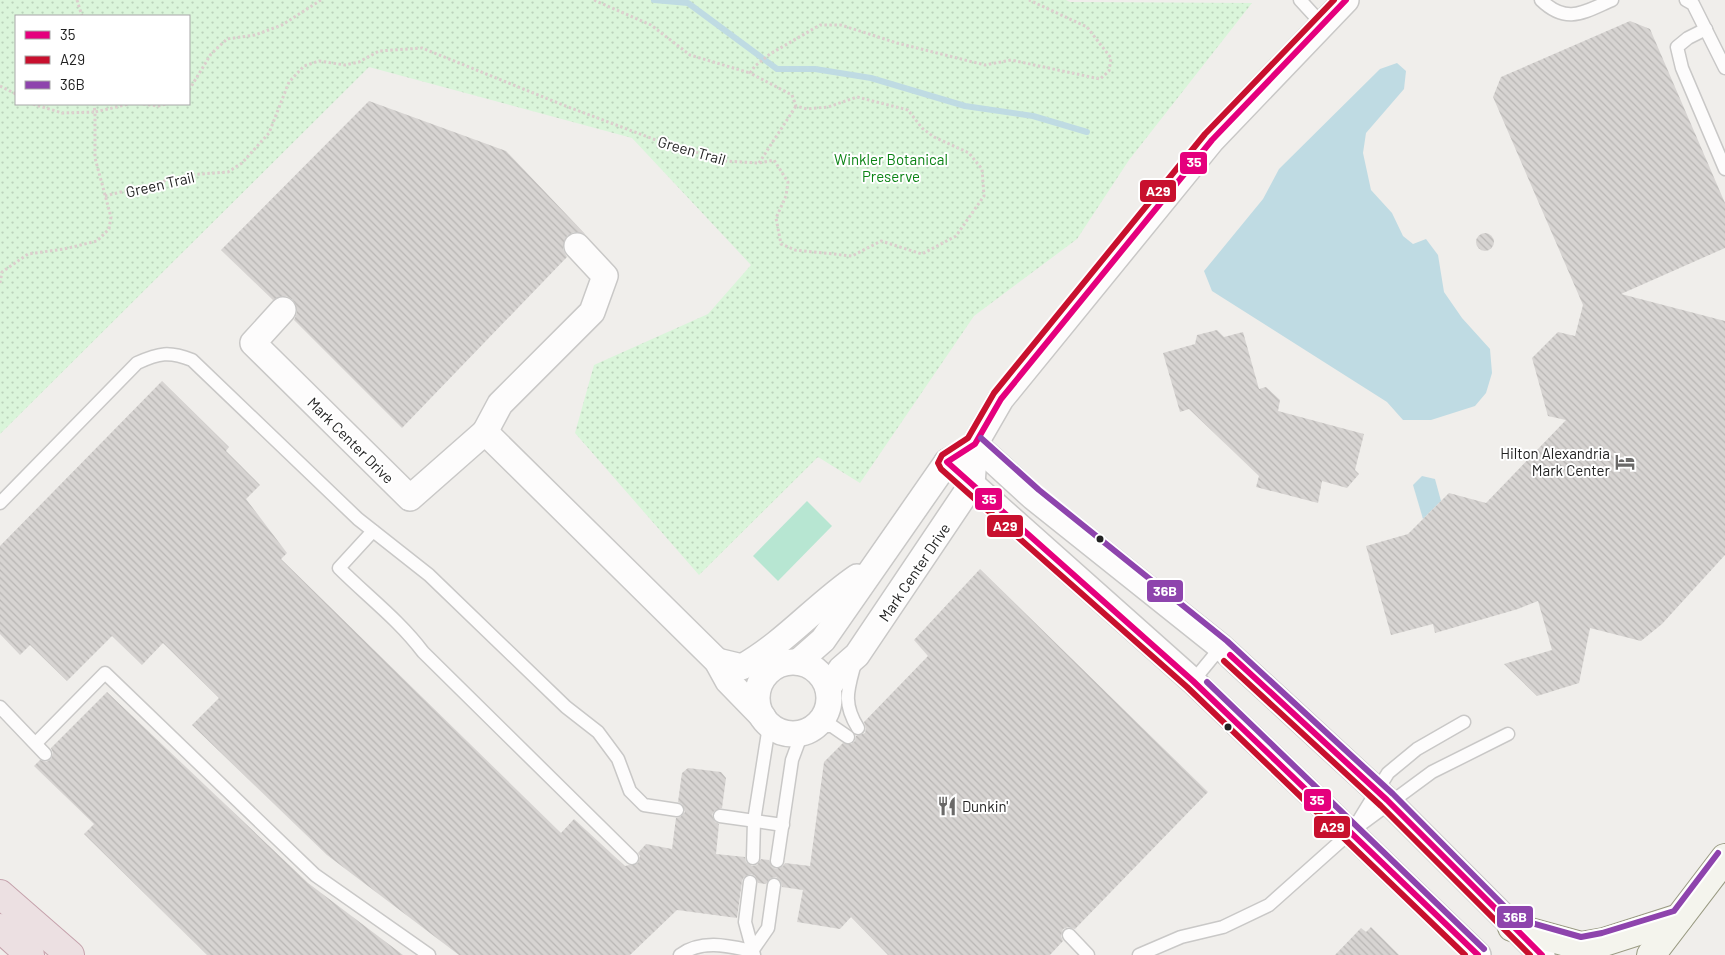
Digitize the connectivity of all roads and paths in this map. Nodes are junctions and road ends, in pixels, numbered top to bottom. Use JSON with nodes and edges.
{"nodes":[{"id":1,"x":77,"y":0,"type":"edge"},
{"id":2,"x":320,"y":0,"type":"edge"},
{"id":3,"x":594,"y":0,"type":"edge"},
{"id":4,"x":1029,"y":0,"type":"edge"},
{"id":5,"x":1300,"y":0,"type":"edge"},
{"id":6,"x":1346,"y":0,"type":"edge"},
{"id":7,"x":1541,"y":0,"type":"edge"},
{"id":8,"x":1612,"y":0,"type":"edge"},
{"id":9,"x":1686,"y":0,"type":"edge"},
{"id":10,"x":82,"y":15,"type":"edge"},
{"id":11,"x":1322,"y":24,"type":"junction"},
{"id":12,"x":1706,"y":29,"type":"junction"},
{"id":13,"x":1725,"y":68,"type":"edge"},
{"id":14,"x":750,"y":73,"type":"junction"},
{"id":15,"x":0,"y":86,"type":"edge"},
{"id":16,"x":190,"y":88,"type":"edge"},
{"id":17,"x":15,"y":94,"type":"edge"},
{"id":18,"x":36,"y":105,"type":"edge"},
{"id":19,"x":94,"y":105,"type":"edge"},
{"id":20,"x":125,"y":105,"type":"edge"},
{"id":21,"x":796,"y":106,"type":"junction"},
{"id":22,"x":95,"y":112,"type":"junction"},
{"id":23,"x":759,"y":163,"type":"junction"},
{"id":24,"x":1725,"y":169,"type":"edge"},
{"id":25,"x":105,"y":196,"type":"junction"},
{"id":26,"x":577,"y":246,"type":"dead end"},
{"id":27,"x":0,"y":284,"type":"edge"},
{"id":28,"x":284,"y":310,"type":"dead end"},
{"id":29,"x":486,"y":432,"type":"junction"},
{"id":30,"x":975,"y":444,"type":"junction"},
{"id":31,"x":948,"y":462,"type":"junction"},
{"id":32,"x":972,"y":484,"type":"junction"},
{"id":33,"x":0,"y":503,"type":"edge"},
{"id":34,"x":373,"y":531,"type":"junction"},
{"id":35,"x":875,"y":564,"type":"junction"},
{"id":36,"x":1221,"y":647,"type":"junction"},
{"id":37,"x":857,"y":655,"type":"junction"},
{"id":38,"x":717,"y":661,"type":"junction"},
{"id":39,"x":798,"y":662,"type":"junction"},
{"id":40,"x":1193,"y":681,"type":"junction"},
{"id":41,"x":828,"y":688,"type":"junction"},
{"id":42,"x":0,"y":707,"type":"edge"},
{"id":43,"x":766,"y":722,"type":"junction"},
{"id":44,"x":1464,"y":722,"type":"dead end"},
{"id":45,"x":858,"y":728,"type":"dead end"},
{"id":46,"x":809,"y":729,"type":"junction"},
{"id":47,"x":1508,"y":734,"type":"dead end"},
{"id":48,"x":848,"y":737,"type":"dead end"},
{"id":49,"x":36,"y":743,"type":"junction"},
{"id":50,"x":45,"y":754,"type":"dead end"},
{"id":51,"x":1384,"y":798,"type":"junction"},
{"id":52,"x":676,"y":810,"type":"dead end"},
{"id":53,"x":720,"y":816,"type":"dead end"},
{"id":54,"x":754,"y":821,"type":"junction"},
{"id":55,"x":783,"y":825,"type":"junction"},
{"id":56,"x":1352,"y":831,"type":"junction"},
{"id":57,"x":632,"y":858,"type":"dead end"},
{"id":58,"x":754,"y":858,"type":"dead end"},
{"id":59,"x":1725,"y":858,"type":"edge"},
{"id":60,"x":777,"y":861,"type":"dead end"},
{"id":61,"x":750,"y":882,"type":"dead end"},
{"id":62,"x":774,"y":886,"type":"dead end"},
{"id":63,"x":0,"y":894,"type":"edge"},
{"id":64,"x":1679,"y":918,"type":"junction"},
{"id":65,"x":1512,"y":927,"type":"junction"},
{"id":66,"x":0,"y":928,"type":"edge"},
{"id":67,"x":1069,"y":935,"type":"dead end"},
{"id":68,"x":753,"y":953,"type":"edge"},
{"id":69,"x":30,"y":955,"type":"edge"},
{"id":70,"x":70,"y":955,"type":"edge"},
{"id":71,"x":429,"y":955,"type":"edge"},
{"id":72,"x":680,"y":955,"type":"edge"},
{"id":73,"x":1088,"y":955,"type":"edge"},
{"id":74,"x":1139,"y":955,"type":"edge"},
{"id":75,"x":1478,"y":955,"type":"edge"},
{"id":76,"x":1542,"y":955,"type":"edge"},
{"id":77,"x":1651,"y":955,"type":"edge"}],
"edges":[{"from":1,"to":10,"type":"path"},
{"from":2,"to":16,"type":"path"},
{"from":3,"to":14,"type":"path"},
{"from":4,"to":14,"type":"path"},
{"from":5,"to":11,"type":"lane"},
{"from":6,"to":11,"type":"street","name":"Mark Center Drive"},
{"from":7,"to":8,"type":"lane"},
{"from":9,"to":12,"type":"lane"},
{"from":11,"to":30,"type":"street","name":"Mark Center Drive"},
{"from":12,"to":13,"type":"lane"},
{"from":12,"to":24,"type":"lane"},
{"from":14,"to":21,"type":"path"},
{"from":15,"to":17,"type":"path"},
{"from":18,"to":22,"type":"path"},
{"from":19,"to":22,"type":"path"},
{"from":20,"to":22,"type":"path"},
{"from":21,"to":23,"type":"path"},
{"from":21,"to":23,"type":"path","name":"Green Trail"},
{"from":22,"to":25,"type":"path"},
{"from":23,"to":25,"type":"path","name":"Green Trail"},
{"from":25,"to":27,"type":"path"},
{"from":26,"to":29,"type":"street","name":"Mark Center Drive"},
{"from":28,"to":29,"type":"street","name":"Mark Center Drive"},
{"from":29,"to":38,"type":"street"},
{"from":30,"to":31,"type":"street","name":"Mark Center Drive"},
{"from":30,"to":32,"type":"street","name":"Mark Center Drive"},
{"from":30,"to":36,"type":"street"},
{"from":31,"to":32,"type":"street"},
{"from":31,"to":35,"type":"street","name":"Mark Center Drive"},
{"from":32,"to":37,"type":"street","name":"Mark Center Drive"},
{"from":32,"to":40,"type":"street"},
{"from":33,"to":34,"type":"lane"},
{"from":34,"to":52,"type":"lane"},
{"from":34,"to":57,"type":"lane"},
{"from":35,"to":38,"type":"street","name":"Mark Center Drive"},
{"from":35,"to":39,"type":"street","name":"Mark Center Drive"},
{"from":36,"to":40,"type":"lane"},
{"from":36,"to":51,"type":"street"},
{"from":37,"to":41,"type":"street","name":"Mark Center Drive"},
{"from":37,"to":45,"type":"lane"},
{"from":38,"to":43,"type":"street"},
{"from":39,"to":41,"type":"street"},
{"from":39,"to":43,"type":"street"},
{"from":40,"to":56,"type":"street"},
{"from":41,"to":46,"type":"street"},
{"from":42,"to":49,"type":"lane"},
{"from":43,"to":46,"type":"street"},
{"from":43,"to":54,"type":"lane"},
{"from":44,"to":51,"type":"lane"},
{"from":46,"to":48,"type":"lane"},
{"from":46,"to":55,"type":"lane"},
{"from":47,"to":51,"type":"lane"},
{"from":49,"to":50,"type":"lane"},
{"from":49,"to":71,"type":"lane"},
{"from":51,"to":56,"type":"lane"},
{"from":51,"to":65,"type":"street"},
{"from":53,"to":54,"type":"lane"},
{"from":54,"to":55,"type":"lane"},
{"from":54,"to":58,"type":"lane"},
{"from":55,"to":60,"type":"lane"},
{"from":56,"to":74,"type":"lane"},
{"from":56,"to":75,"type":"street"},
{"from":59,"to":64,"type":"main road"},
{"from":61,"to":68,"type":"lane"},
{"from":62,"to":68,"type":"lane"},
{"from":63,"to":70,"type":"highway"},
{"from":64,"to":65,"type":"main road"},
{"from":64,"to":77,"type":"main road"},
{"from":65,"to":76,"type":"street"},
{"from":66,"to":69,"type":"highway"},
{"from":67,"to":73,"type":"lane"},
{"from":68,"to":72,"type":"lane"}]}
